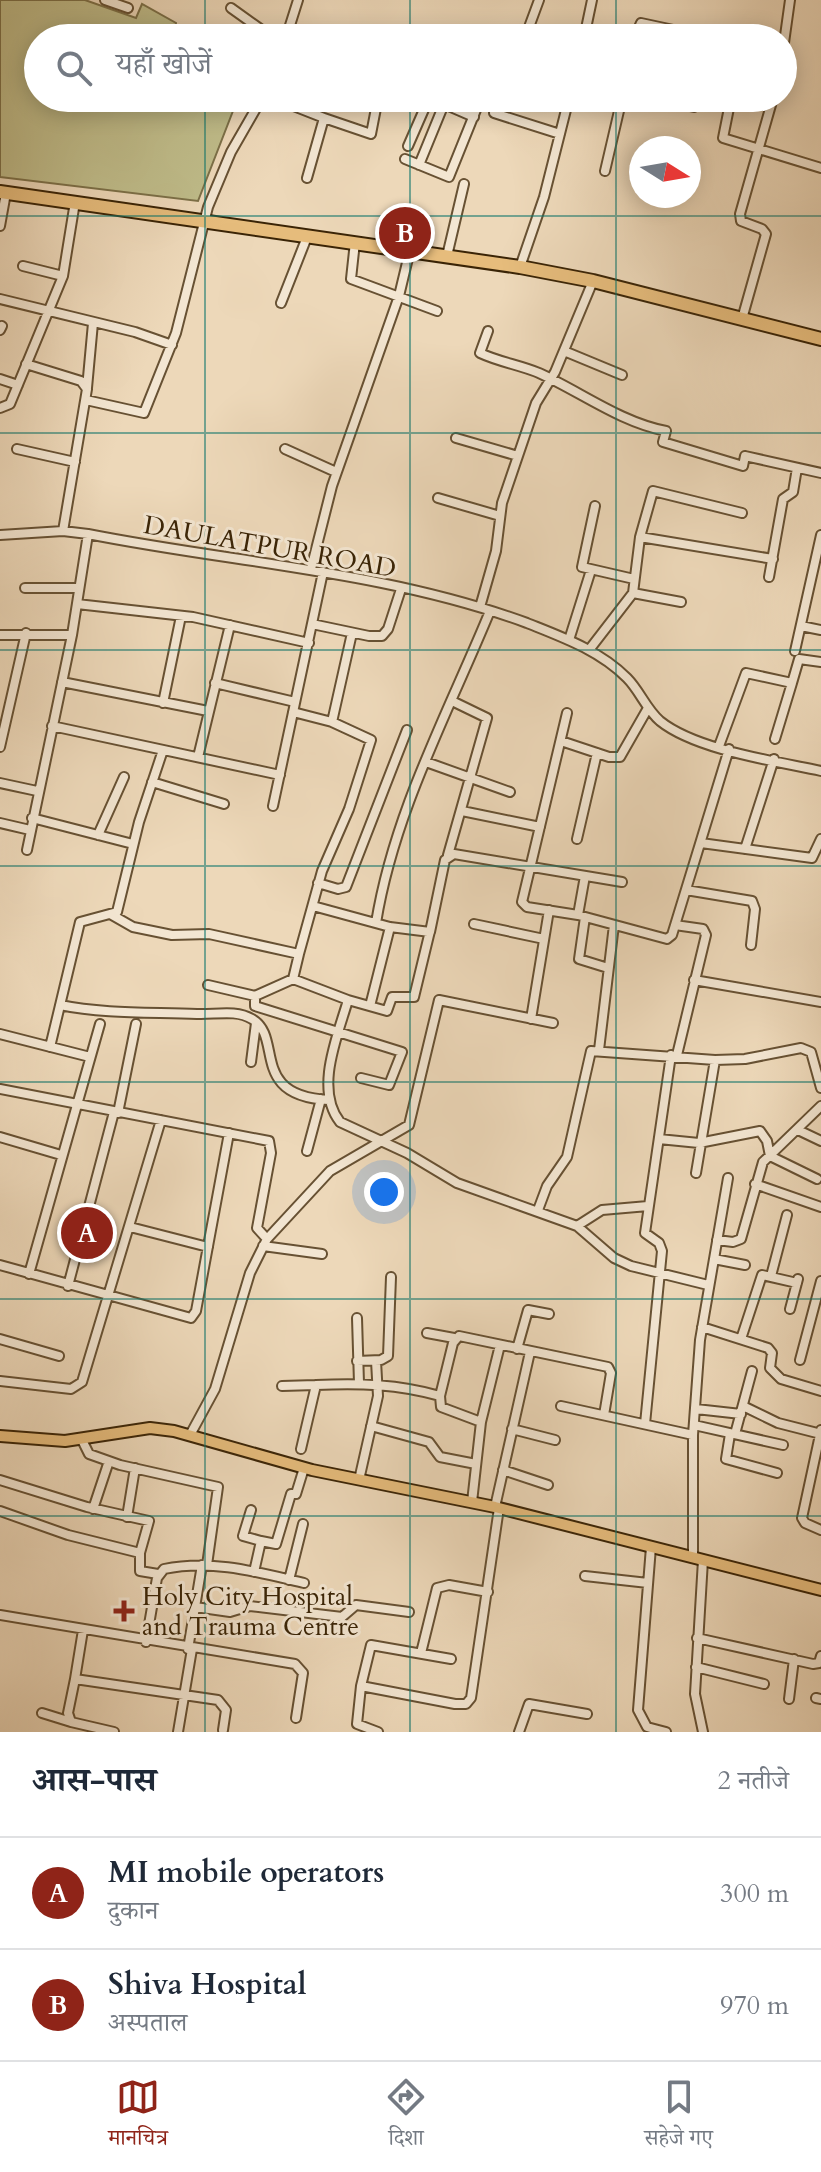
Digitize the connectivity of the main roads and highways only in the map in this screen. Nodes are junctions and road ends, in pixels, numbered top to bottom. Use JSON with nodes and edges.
{"nodes":[{"id":1,"x":3,"y":193,"type":"edge"},
{"id":2,"x":821,"y":339,"type":"edge"},
{"id":3,"x":0,"y":1436,"type":"edge"},
{"id":4,"x":820,"y":1587,"type":"edge"}],
"edges":[{"from":1,"to":2,"type":"highway"},
{"from":3,"to":4,"type":"main road"}]}
